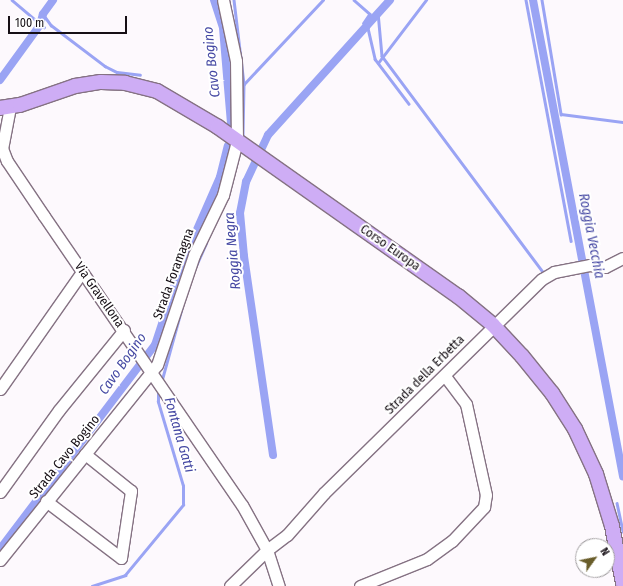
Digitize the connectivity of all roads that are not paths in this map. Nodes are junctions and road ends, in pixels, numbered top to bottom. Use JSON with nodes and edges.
{"nodes":[{"id":1,"x":223,"y":0,"type":"edge"},
{"id":2,"x":10,"y":107,"type":"edge"},
{"id":3,"x":238,"y":140,"type":"junction"},
{"id":4,"x":1,"y":146,"type":"edge"},
{"id":5,"x":623,"y":258,"type":"edge"},
{"id":6,"x":82,"y":272,"type":"junction"},
{"id":7,"x":494,"y":325,"type":"junction"},
{"id":8,"x":124,"y":330,"type":"junction"},
{"id":9,"x":153,"y":372,"type":"junction"},
{"id":10,"x":445,"y":376,"type":"junction"},
{"id":11,"x":0,"y":389,"type":"edge"},
{"id":12,"x":85,"y":454,"type":"junction"},
{"id":13,"x":0,"y":492,"type":"edge"},
{"id":14,"x":46,"y":501,"type":"junction"},
{"id":15,"x":267,"y":550,"type":"junction"},
{"id":16,"x":0,"y":560,"type":"edge"},
{"id":17,"x":623,"y":583,"type":"edge"},
{"id":18,"x":230,"y":586,"type":"edge"},
{"id":19,"x":279,"y":586,"type":"edge"},
{"id":20,"x":360,"y":586,"type":"edge"}],
"edges":[{"from":1,"to":3,"type":"street","name":"Strada Foramagna"},
{"from":2,"to":3,"type":"main road","name":"Corso Europa"},
{"from":2,"to":4,"type":"street","name":"Via Gravellona"},
{"from":3,"to":7,"type":"main road","name":"Corso Europa"},
{"from":3,"to":9,"type":"street","name":"Strada Foramagna"},
{"from":4,"to":6,"type":"street","name":"Via Gravellona"},
{"from":5,"to":7,"type":"street","name":"Strada della Erbetta"},
{"from":6,"to":8,"type":"street","name":"Via Gravellona"},
{"from":6,"to":11,"type":"street"},
{"from":7,"to":10,"type":"street","name":"Strada della Erbetta"},
{"from":7,"to":17,"type":"main road","name":"Corso Europa"},
{"from":8,"to":9,"type":"street","name":"Via Gravellona"},
{"from":8,"to":13,"type":"street"},
{"from":9,"to":12,"type":"street","name":"Strada Cavo Bogino"},
{"from":9,"to":15,"type":"street","name":"Via Gravellona"},
{"from":10,"to":15,"type":"street","name":"Strada della Erbetta"},
{"from":10,"to":20,"type":"street"},
{"from":12,"to":14,"type":"street","name":"Strada Cavo Bogino"},
{"from":12,"to":14,"type":"street"},
{"from":14,"to":16,"type":"street","name":"Strada Cavo Bogino"},
{"from":15,"to":18,"type":"street","name":"Strada della Erbetta"},
{"from":15,"to":19,"type":"street","name":"Via Gravellona"}]}
